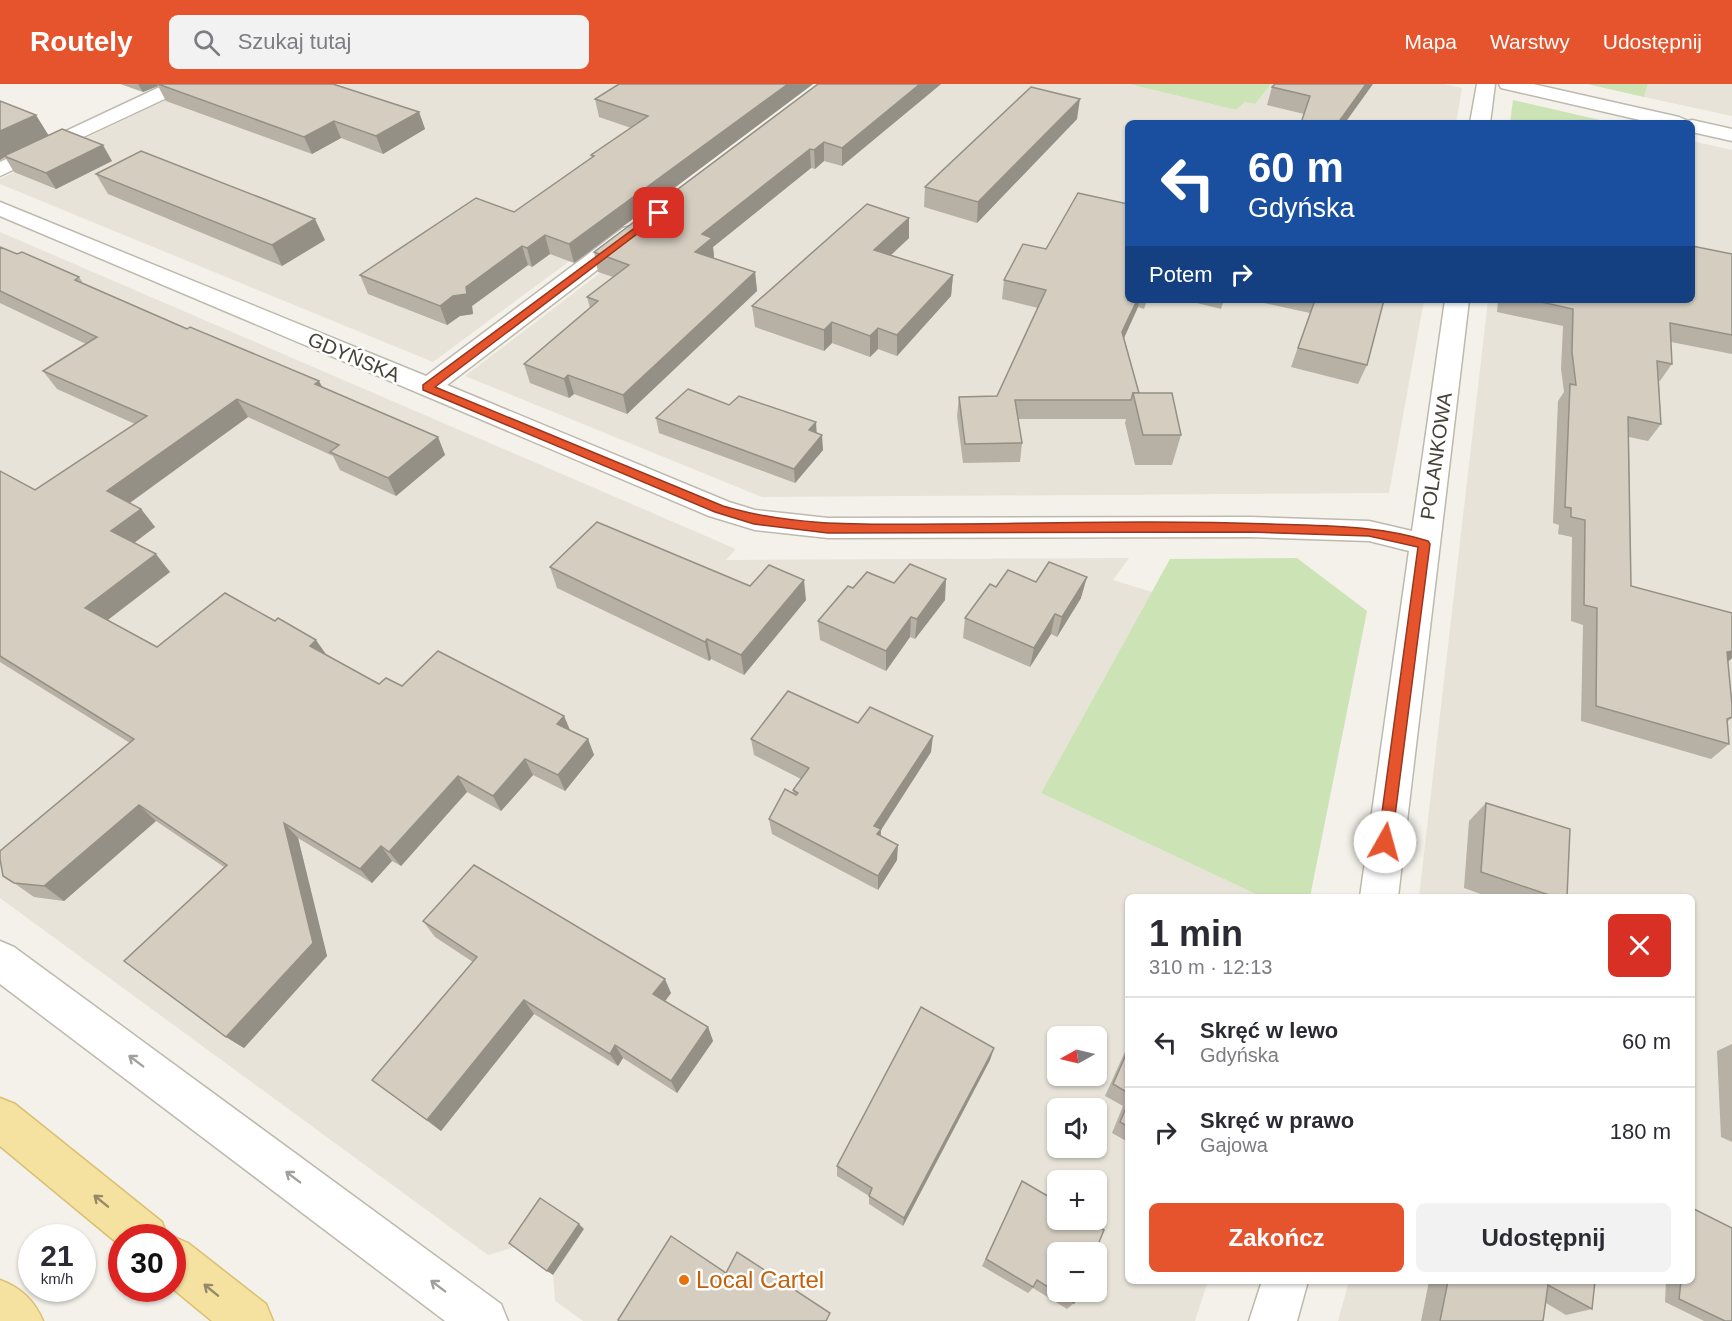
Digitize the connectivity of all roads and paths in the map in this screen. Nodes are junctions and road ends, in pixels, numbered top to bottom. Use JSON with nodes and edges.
{"nodes":[{"id":1,"x":181,"y":84,"type":"edge"},
{"id":2,"x":1486,"y":84,"type":"edge"},
{"id":3,"x":1508,"y":84,"type":"edge"},
{"id":4,"x":1480,"y":120,"type":"edge"},
{"id":5,"x":1665,"y":120,"type":"edge"},
{"id":6,"x":1695,"y":127,"type":"edge"},
{"id":7,"x":1732,"y":135,"type":"edge"},
{"id":8,"x":0,"y":170,"type":"edge"},
{"id":9,"x":0,"y":208,"type":"edge"},
{"id":10,"x":649,"y":220,"type":"edge"},
{"id":11,"x":1457,"y":303,"type":"edge"},
{"id":12,"x":427,"y":388,"type":"junction"},
{"id":13,"x":1424,"y":544,"type":"junction"},
{"id":14,"x":1379,"y":894,"type":"edge"},
{"id":15,"x":0,"y":960,"type":"edge"},
{"id":16,"x":0,"y":1119,"type":"edge"},
{"id":17,"x":129,"y":1224,"type":"edge"},
{"id":18,"x":186,"y":1270,"type":"edge"},
{"id":19,"x":1284,"y":1284,"type":"edge"},
{"id":20,"x":0,"y":1303,"type":"edge"},
{"id":21,"x":19,"y":1321,"type":"edge"},
{"id":22,"x":249,"y":1321,"type":"edge"},
{"id":23,"x":484,"y":1321,"type":"edge"},
{"id":24,"x":1273,"y":1321,"type":"edge"}],
"edges":[{"from":1,"to":8,"type":"street"},
{"from":2,"to":4,"type":"street"},
{"from":3,"to":5,"type":"street"},
{"from":6,"to":7,"type":"street"},
{"from":9,"to":12,"type":"street","name":"GDYŃSKA"},
{"from":10,"to":12,"type":"street"},
{"from":11,"to":13,"type":"street","name":"POLANKOWA"},
{"from":12,"to":13,"type":"street","name":"GDYŃSKA"},
{"from":13,"to":14,"type":"street","name":"POLANKOWA"},
{"from":23,"to":15,"type":"street","one_way":true},
{"from":17,"to":16,"type":"main road","one_way":true},
{"from":22,"to":18,"type":"main road","one_way":true},
{"from":19,"to":24,"type":"street"},
{"from":20,"to":21,"type":"main road"}]}
